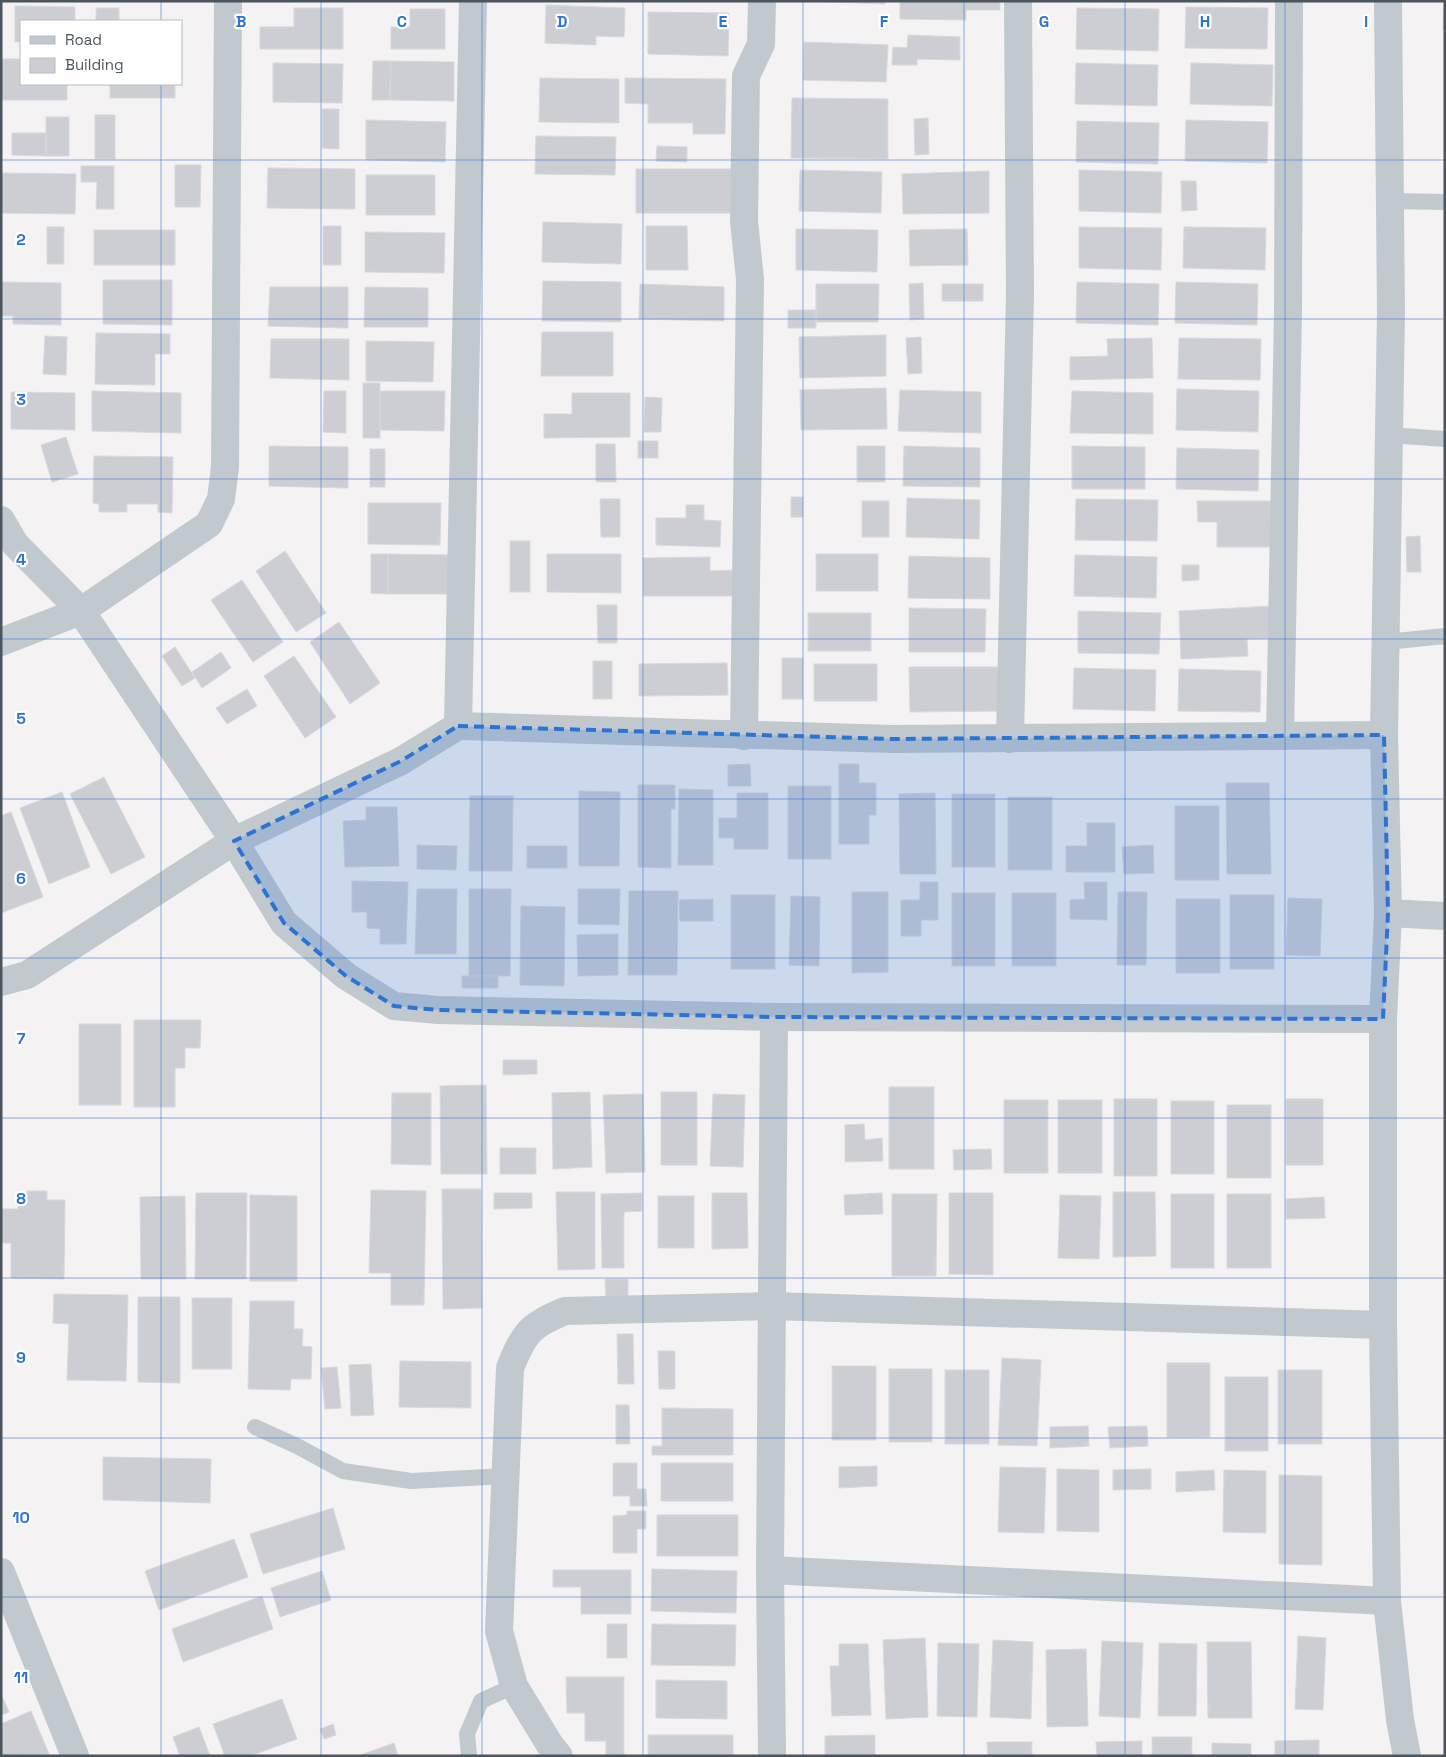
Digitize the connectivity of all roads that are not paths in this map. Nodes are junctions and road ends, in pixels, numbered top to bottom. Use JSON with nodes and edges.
{"nodes":[{"id":1,"x":228,"y":1,"type":"edge"},
{"id":2,"x":473,"y":1,"type":"edge"},
{"id":3,"x":762,"y":1,"type":"edge"},
{"id":4,"x":1018,"y":1,"type":"edge"},
{"id":5,"x":1289,"y":1,"type":"edge"},
{"id":6,"x":1388,"y":1,"type":"edge"},
{"id":7,"x":1389,"y":201,"type":"junction"},
{"id":8,"x":1445,"y":202,"type":"edge"},
{"id":9,"x":1389,"y":435,"type":"junction"},
{"id":10,"x":1445,"y":439,"type":"edge"},
{"id":11,"x":1,"y":520,"type":"edge"},
{"id":12,"x":81,"y":611,"type":"junction"},
{"id":13,"x":1445,"y":636,"type":"edge"},
{"id":14,"x":1,"y":642,"type":"edge"},
{"id":15,"x":1386,"y":642,"type":"junction"},
{"id":16,"x":458,"y":726,"type":"junction"},
{"id":17,"x":1384,"y":735,"type":"junction"},
{"id":18,"x":744,"y":736,"type":"junction"},
{"id":19,"x":1280,"y":736,"type":"junction"},
{"id":20,"x":1010,"y":740,"type":"junction"},
{"id":21,"x":234,"y":841,"type":"junction"},
{"id":22,"x":1388,"y":913,"type":"junction"},
{"id":23,"x":1445,"y":916,"type":"edge"},
{"id":24,"x":1,"y":982,"type":"edge"},
{"id":25,"x":774,"y":1017,"type":"junction"},
{"id":26,"x":1383,"y":1018,"type":"junction"},
{"id":27,"x":771,"y":1306,"type":"junction"},
{"id":28,"x":1383,"y":1325,"type":"junction"},
{"id":29,"x":255,"y":1427,"type":"dead end"},
{"id":30,"x":506,"y":1476,"type":"junction"},
{"id":31,"x":770,"y":1570,"type":"junction"},
{"id":32,"x":1,"y":1572,"type":"edge"},
{"id":33,"x":1387,"y":1601,"type":"junction"},
{"id":34,"x":514,"y":1686,"type":"junction"},
{"id":35,"x":75,"y":1756,"type":"edge"},
{"id":36,"x":469,"y":1756,"type":"edge"},
{"id":37,"x":560,"y":1756,"type":"edge"},
{"id":38,"x":772,"y":1756,"type":"edge"},
{"id":39,"x":1407,"y":1756,"type":"edge"}],
"edges":[{"from":1,"to":12,"type":"street"},
{"from":2,"to":16,"type":"street"},
{"from":3,"to":18,"type":"street"},
{"from":4,"to":20,"type":"street"},
{"from":5,"to":19,"type":"street"},
{"from":6,"to":7,"type":"street"},
{"from":7,"to":8,"type":"lane"},
{"from":7,"to":9,"type":"street"},
{"from":9,"to":10,"type":"lane"},
{"from":9,"to":15,"type":"street"},
{"from":11,"to":12,"type":"street"},
{"from":12,"to":14,"type":"street"},
{"from":12,"to":21,"type":"street"},
{"from":13,"to":15,"type":"lane"},
{"from":15,"to":17,"type":"street"},
{"from":16,"to":18,"type":"street"},
{"from":16,"to":21,"type":"street"},
{"from":17,"to":19,"type":"street"},
{"from":17,"to":22,"type":"street"},
{"from":18,"to":20,"type":"street"},
{"from":19,"to":20,"type":"street"},
{"from":21,"to":24,"type":"street"},
{"from":21,"to":25,"type":"street"},
{"from":22,"to":23,"type":"street"},
{"from":22,"to":26,"type":"street"},
{"from":25,"to":26,"type":"street"},
{"from":25,"to":27,"type":"street"},
{"from":26,"to":28,"type":"street"},
{"from":27,"to":28,"type":"street"},
{"from":27,"to":30,"type":"street"},
{"from":27,"to":31,"type":"street"},
{"from":28,"to":33,"type":"street"},
{"from":29,"to":30,"type":"lane"},
{"from":30,"to":34,"type":"street"},
{"from":31,"to":33,"type":"street"},
{"from":31,"to":38,"type":"street"},
{"from":32,"to":35,"type":"street"},
{"from":33,"to":39,"type":"street"},
{"from":34,"to":36,"type":"lane"},
{"from":34,"to":37,"type":"street"}]}
